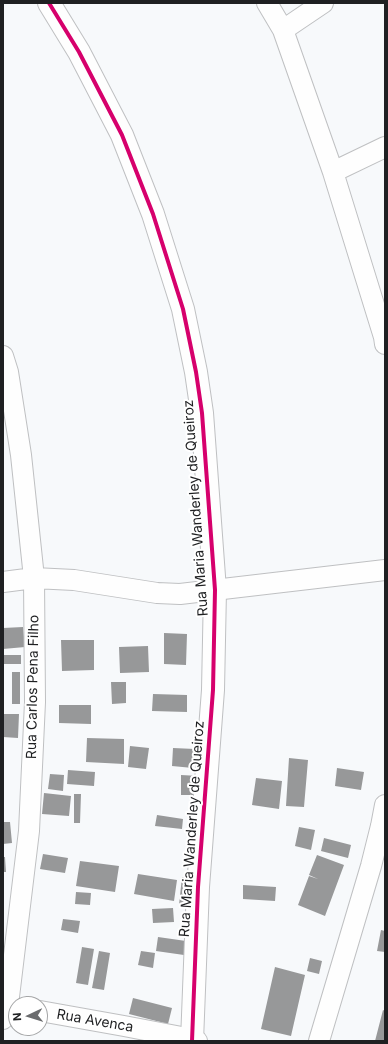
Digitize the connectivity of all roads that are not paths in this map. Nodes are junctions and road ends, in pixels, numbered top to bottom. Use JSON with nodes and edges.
{"nodes":[{"id":1,"x":49,"y":3,"type":"edge"},
{"id":2,"x":267,"y":3,"type":"edge"},
{"id":3,"x":323,"y":3,"type":"edge"},
{"id":4,"x":283,"y":30,"type":"junction"},
{"id":5,"x":385,"y":147,"type":"edge"},
{"id":6,"x":333,"y":172,"type":"junction"},
{"id":7,"x":385,"y":344,"type":"edge"},
{"id":8,"x":3,"y":356,"type":"edge"},
{"id":9,"x":385,"y":570,"type":"edge"},
{"id":10,"x":34,"y":578,"type":"junction"},
{"id":11,"x":3,"y":582,"type":"edge"},
{"id":12,"x":215,"y":590,"type":"junction"},
{"id":13,"x":385,"y":805,"type":"edge"},
{"id":14,"x":7,"y":1008,"type":"edge"},
{"id":15,"x":48,"y":1013,"type":"edge"},
{"id":16,"x":194,"y":1040,"type":"edge"},
{"id":17,"x":319,"y":1041,"type":"edge"}],
"edges":[{"from":1,"to":12,"type":"street","name":"Rua Maria Wanderley de Queiroz"},
{"from":2,"to":4,"type":"street"},
{"from":3,"to":4,"type":"street"},
{"from":4,"to":6,"type":"street"},
{"from":5,"to":6,"type":"street"},
{"from":6,"to":7,"type":"street"},
{"from":8,"to":10,"type":"street","name":"Rua Carlos Pena Filho"},
{"from":9,"to":12,"type":"street"},
{"from":10,"to":11,"type":"street"},
{"from":10,"to":12,"type":"street"},
{"from":10,"to":14,"type":"street","name":"Rua Carlos Pena Filho"},
{"from":12,"to":16,"type":"street","name":"Rua Maria Wanderley de Queiroz"},
{"from":13,"to":17,"type":"street"},
{"from":15,"to":16,"type":"street","name":"Rua Avenca"}]}
